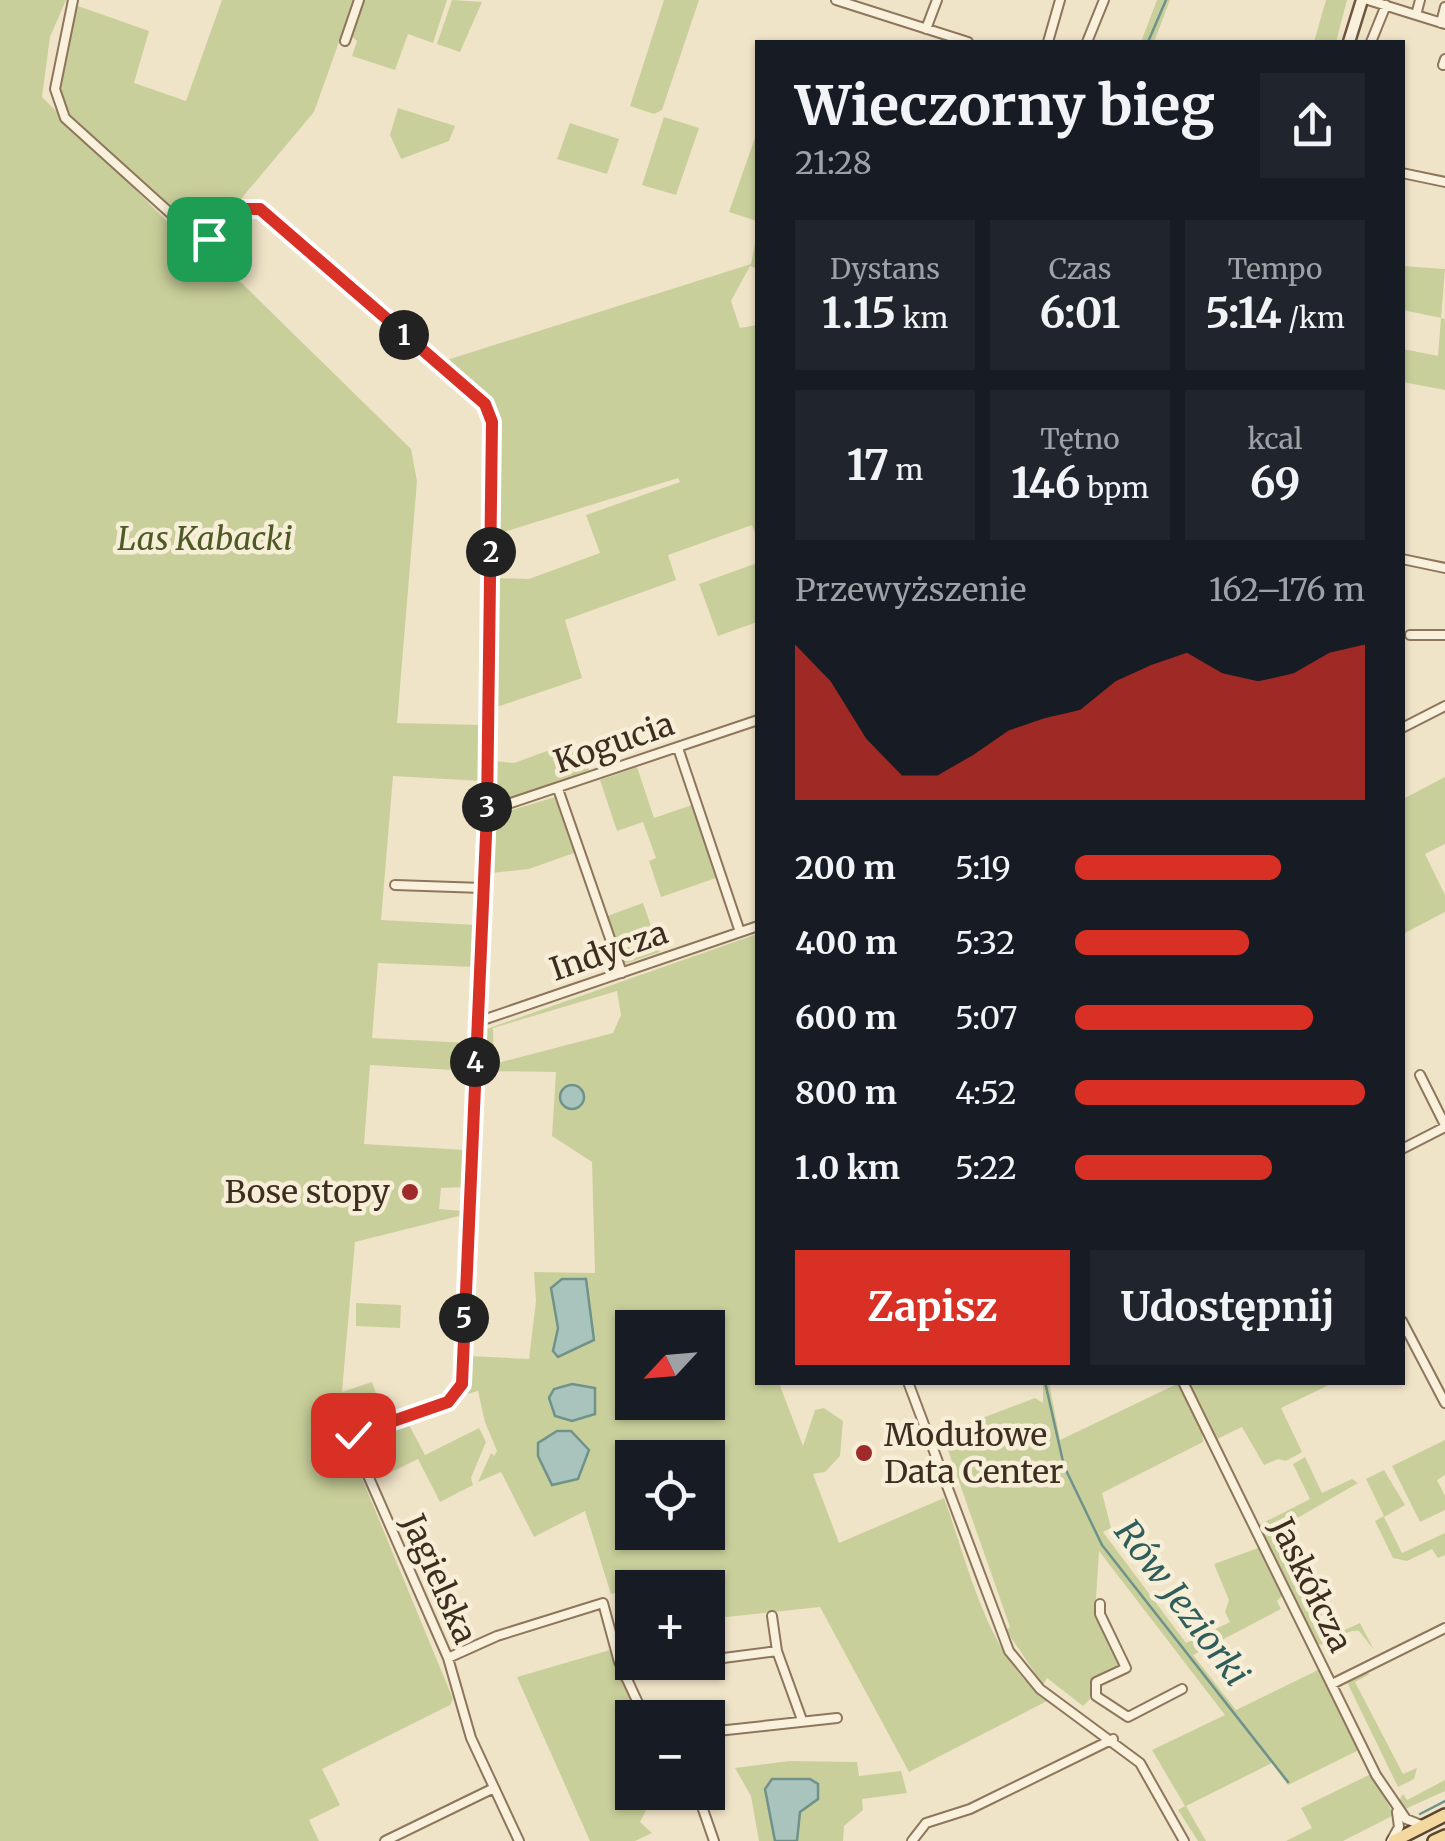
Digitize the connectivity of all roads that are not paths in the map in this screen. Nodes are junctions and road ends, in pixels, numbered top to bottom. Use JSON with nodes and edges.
{"nodes":[{"id":1,"x":73,"y":0,"type":"edge"},
{"id":2,"x":359,"y":0,"type":"edge"},
{"id":3,"x":836,"y":0,"type":"edge"},
{"id":4,"x":936,"y":0,"type":"edge"},
{"id":5,"x":1060,"y":0,"type":"edge"},
{"id":6,"x":1104,"y":0,"type":"edge"},
{"id":7,"x":1365,"y":0,"type":"edge"},
{"id":8,"x":1420,"y":0,"type":"edge"},
{"id":9,"x":1386,"y":6,"type":"junction"},
{"id":10,"x":1445,"y":7,"type":"edge"},
{"id":11,"x":1416,"y":15,"type":"junction"},
{"id":12,"x":1443,"y":23,"type":"edge"},
{"id":13,"x":926,"y":29,"type":"junction"},
{"id":14,"x":962,"y":40,"type":"edge"},
{"id":15,"x":1049,"y":40,"type":"edge"},
{"id":16,"x":1088,"y":40,"type":"edge"},
{"id":17,"x":1350,"y":40,"type":"edge"},
{"id":18,"x":1373,"y":40,"type":"edge"},
{"id":19,"x":345,"y":41,"type":"dead end"},
{"id":20,"x":1405,"y":174,"type":"edge"},
{"id":21,"x":1445,"y":182,"type":"edge"},
{"id":22,"x":1405,"y":559,"type":"edge"},
{"id":23,"x":1445,"y":568,"type":"edge"},
{"id":24,"x":1410,"y":635,"type":"dead end"},
{"id":25,"x":1445,"y":636,"type":"edge"},
{"id":26,"x":1445,"y":706,"type":"edge"},
{"id":27,"x":755,"y":721,"type":"edge"},
{"id":28,"x":1405,"y":726,"type":"edge"},
{"id":29,"x":678,"y":748,"type":"junction"},
{"id":30,"x":558,"y":790,"type":"junction"},
{"id":31,"x":487,"y":812,"type":"junction"},
{"id":32,"x":395,"y":885,"type":"dead end"},
{"id":33,"x":483,"y":888,"type":"junction"},
{"id":34,"x":755,"y":927,"type":"edge"},
{"id":35,"x":740,"y":932,"type":"junction"},
{"id":36,"x":622,"y":973,"type":"junction"},
{"id":37,"x":477,"y":1022,"type":"junction"},
{"id":38,"x":1420,"y":1075,"type":"dead end"},
{"id":39,"x":1445,"y":1126,"type":"edge"},
{"id":40,"x":1405,"y":1147,"type":"edge"},
{"id":41,"x":1405,"y":1326,"type":"edge"},
{"id":42,"x":909,"y":1385,"type":"edge"},
{"id":43,"x":1184,"y":1385,"type":"edge"},
{"id":44,"x":1445,"y":1403,"type":"edge"},
{"id":45,"x":1100,"y":1604,"type":"dead end"},
{"id":46,"x":772,"y":1616,"type":"dead end"},
{"id":47,"x":1445,"y":1628,"type":"edge"},
{"id":48,"x":615,"y":1642,"type":"edge"},
{"id":49,"x":777,"y":1651,"type":"junction"},
{"id":50,"x":448,"y":1658,"type":"junction"},
{"id":51,"x":725,"y":1658,"type":"edge"},
{"id":52,"x":1332,"y":1684,"type":"junction"},
{"id":53,"x":1182,"y":1690,"type":"dead end"},
{"id":54,"x":1102,"y":1715,"type":"junction"},
{"id":55,"x":838,"y":1718,"type":"dead end"},
{"id":56,"x":802,"y":1720,"type":"junction"},
{"id":57,"x":725,"y":1730,"type":"edge"},
{"id":58,"x":1112,"y":1739,"type":"junction"},
{"id":59,"x":494,"y":1788,"type":"junction"},
{"id":60,"x":1396,"y":1808,"type":"junction"},
{"id":61,"x":704,"y":1810,"type":"edge"},
{"id":62,"x":1445,"y":1815,"type":"edge"},
{"id":63,"x":1424,"y":1826,"type":"junction"},
{"id":64,"x":921,"y":1829,"type":"junction"},
{"id":65,"x":1445,"y":1836,"type":"edge"},
{"id":66,"x":386,"y":1841,"type":"edge"},
{"id":67,"x":519,"y":1841,"type":"edge"},
{"id":68,"x":714,"y":1841,"type":"edge"},
{"id":69,"x":912,"y":1841,"type":"edge"},
{"id":70,"x":927,"y":1841,"type":"edge"},
{"id":71,"x":1184,"y":1841,"type":"edge"},
{"id":72,"x":1392,"y":1841,"type":"edge"},
{"id":73,"x":1434,"y":1841,"type":"edge"}],
"edges":[{"from":1,"to":31,"type":"street","name":"Jagielska"},
{"from":2,"to":19,"type":"street"},
{"from":3,"to":13,"type":"street"},
{"from":4,"to":13,"type":"street"},
{"from":5,"to":15,"type":"street"},
{"from":6,"to":16,"type":"street"},
{"from":7,"to":9,"type":"street"},
{"from":7,"to":17,"type":"street"},
{"from":8,"to":11,"type":"street"},
{"from":9,"to":11,"type":"street"},
{"from":9,"to":18,"type":"street"},
{"from":10,"to":12,"type":"street"},
{"from":11,"to":12,"type":"street"},
{"from":13,"to":14,"type":"street"},
{"from":20,"to":21,"type":"street"},
{"from":22,"to":23,"type":"street"},
{"from":24,"to":25,"type":"street"},
{"from":26,"to":28,"type":"street"},
{"from":27,"to":29,"type":"street","name":"Kogucia"},
{"from":29,"to":30,"type":"street","name":"Kogucia"},
{"from":29,"to":35,"type":"street"},
{"from":30,"to":31,"type":"street","name":"Kogucia"},
{"from":30,"to":36,"type":"street"},
{"from":31,"to":33,"type":"street","name":"Jagielska"},
{"from":32,"to":33,"type":"street"},
{"from":33,"to":37,"type":"street","name":"Jagielska"},
{"from":34,"to":35,"type":"street","name":"Indycza"},
{"from":35,"to":36,"type":"street","name":"Indycza"},
{"from":36,"to":37,"type":"street","name":"Indycza"},
{"from":37,"to":50,"type":"street","name":"Jagielska"},
{"from":38,"to":39,"type":"street"},
{"from":39,"to":40,"type":"street"},
{"from":41,"to":44,"type":"street"},
{"from":42,"to":54,"type":"street"},
{"from":43,"to":52,"type":"street","name":"Jaskółcza"},
{"from":45,"to":54,"type":"street"},
{"from":46,"to":49,"type":"street"},
{"from":47,"to":52,"type":"street"},
{"from":48,"to":50,"type":"street"},
{"from":49,"to":51,"type":"street"},
{"from":49,"to":56,"type":"street"},
{"from":50,"to":59,"type":"street","name":"Jagielska"},
{"from":52,"to":60,"type":"street","name":"Jaskółcza"},
{"from":53,"to":54,"type":"street"},
{"from":54,"to":58,"type":"street"},
{"from":55,"to":56,"type":"street"},
{"from":56,"to":57,"type":"street"},
{"from":58,"to":64,"type":"street"},
{"from":58,"to":71,"type":"street"},
{"from":59,"to":66,"type":"street"},
{"from":59,"to":67,"type":"street","name":"Jagielska"},
{"from":60,"to":63,"type":"street","name":"Jaskółcza"},
{"from":60,"to":72,"type":"street"},
{"from":61,"to":68,"type":"street"},
{"from":62,"to":63,"type":"main road"},
{"from":63,"to":72,"type":"main road"},
{"from":64,"to":69,"type":"street"},
{"from":64,"to":70,"type":"street"},
{"from":65,"to":73,"type":"main road"}]}
